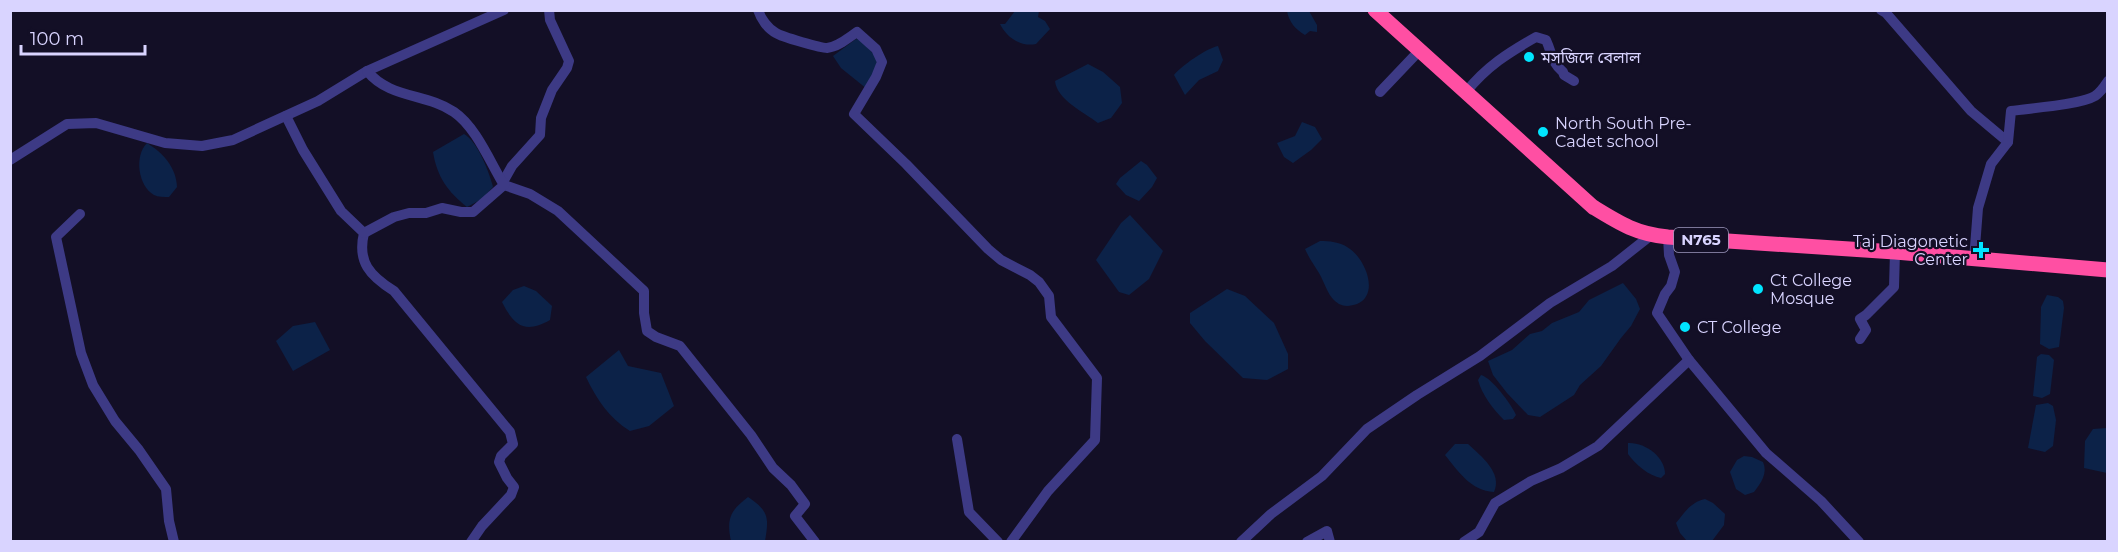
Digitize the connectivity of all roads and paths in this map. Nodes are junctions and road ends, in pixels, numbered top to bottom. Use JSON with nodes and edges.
{"nodes":[{"id":1,"x":504,"y":10,"type":"edge"},
{"id":2,"x":549,"y":10,"type":"edge"},
{"id":3,"x":758,"y":10,"type":"edge"},
{"id":4,"x":1376,"y":10,"type":"edge"},
{"id":5,"x":1881,"y":10,"type":"edge"},
{"id":6,"x":1419,"y":51,"type":"junction"},
{"id":7,"x":367,"y":71,"type":"junction"},
{"id":8,"x":1574,"y":81,"type":"dead end"},
{"id":9,"x":2108,"y":81,"type":"edge"},
{"id":10,"x":1380,"y":92,"type":"dead end"},
{"id":11,"x":1466,"y":92,"type":"junction"},
{"id":12,"x":286,"y":116,"type":"junction"},
{"id":13,"x":2008,"y":142,"type":"junction"},
{"id":14,"x":10,"y":160,"type":"edge"},
{"id":15,"x":503,"y":184,"type":"junction"},
{"id":16,"x":80,"y":214,"type":"dead end"},
{"id":17,"x":364,"y":233,"type":"junction"},
{"id":18,"x":1650,"y":236,"type":"junction"},
{"id":19,"x":1668,"y":237,"type":"junction"},
{"id":20,"x":1895,"y":252,"type":"junction"},
{"id":21,"x":1974,"y":260,"type":"junction"},
{"id":22,"x":2108,"y":270,"type":"edge"},
{"id":23,"x":1860,"y":339,"type":"dead end"},
{"id":24,"x":1689,"y":360,"type":"junction"},
{"id":25,"x":957,"y":439,"type":"dead end"},
{"id":26,"x":174,"y":542,"type":"edge"},
{"id":27,"x":471,"y":542,"type":"edge"},
{"id":28,"x":815,"y":542,"type":"edge"},
{"id":29,"x":998,"y":542,"type":"edge"},
{"id":30,"x":1011,"y":542,"type":"edge"},
{"id":31,"x":1241,"y":542,"type":"edge"},
{"id":32,"x":1308,"y":542,"type":"edge"},
{"id":33,"x":1330,"y":542,"type":"edge"},
{"id":34,"x":1464,"y":542,"type":"edge"},
{"id":35,"x":1858,"y":542,"type":"edge"}],
"edges":[{"from":1,"to":7,"type":"street"},
{"from":2,"to":15,"type":"street"},
{"from":3,"to":30,"type":"street"},
{"from":4,"to":6,"type":"highway","number":"N765"},
{"from":5,"to":13,"type":"street"},
{"from":6,"to":10,"type":"street"},
{"from":6,"to":11,"type":"highway","number":"N765"},
{"from":7,"to":12,"type":"street"},
{"from":7,"to":15,"type":"street"},
{"from":8,"to":11,"type":"street"},
{"from":9,"to":13,"type":"street"},
{"from":11,"to":18,"type":"highway","number":"N765"},
{"from":12,"to":14,"type":"street"},
{"from":12,"to":17,"type":"street"},
{"from":13,"to":21,"type":"street"},
{"from":15,"to":17,"type":"street"},
{"from":15,"to":28,"type":"street"},
{"from":16,"to":26,"type":"street"},
{"from":17,"to":27,"type":"street"},
{"from":18,"to":19,"type":"highway","number":"N765"},
{"from":18,"to":31,"type":"street"},
{"from":19,"to":20,"type":"highway","number":"N765"},
{"from":19,"to":24,"type":"street"},
{"from":20,"to":21,"type":"highway","number":"N765"},
{"from":20,"to":23,"type":"street"},
{"from":21,"to":22,"type":"highway","number":"N765"},
{"from":24,"to":34,"type":"street"},
{"from":24,"to":35,"type":"street"},
{"from":25,"to":29,"type":"street"},
{"from":32,"to":33,"type":"street"}]}
